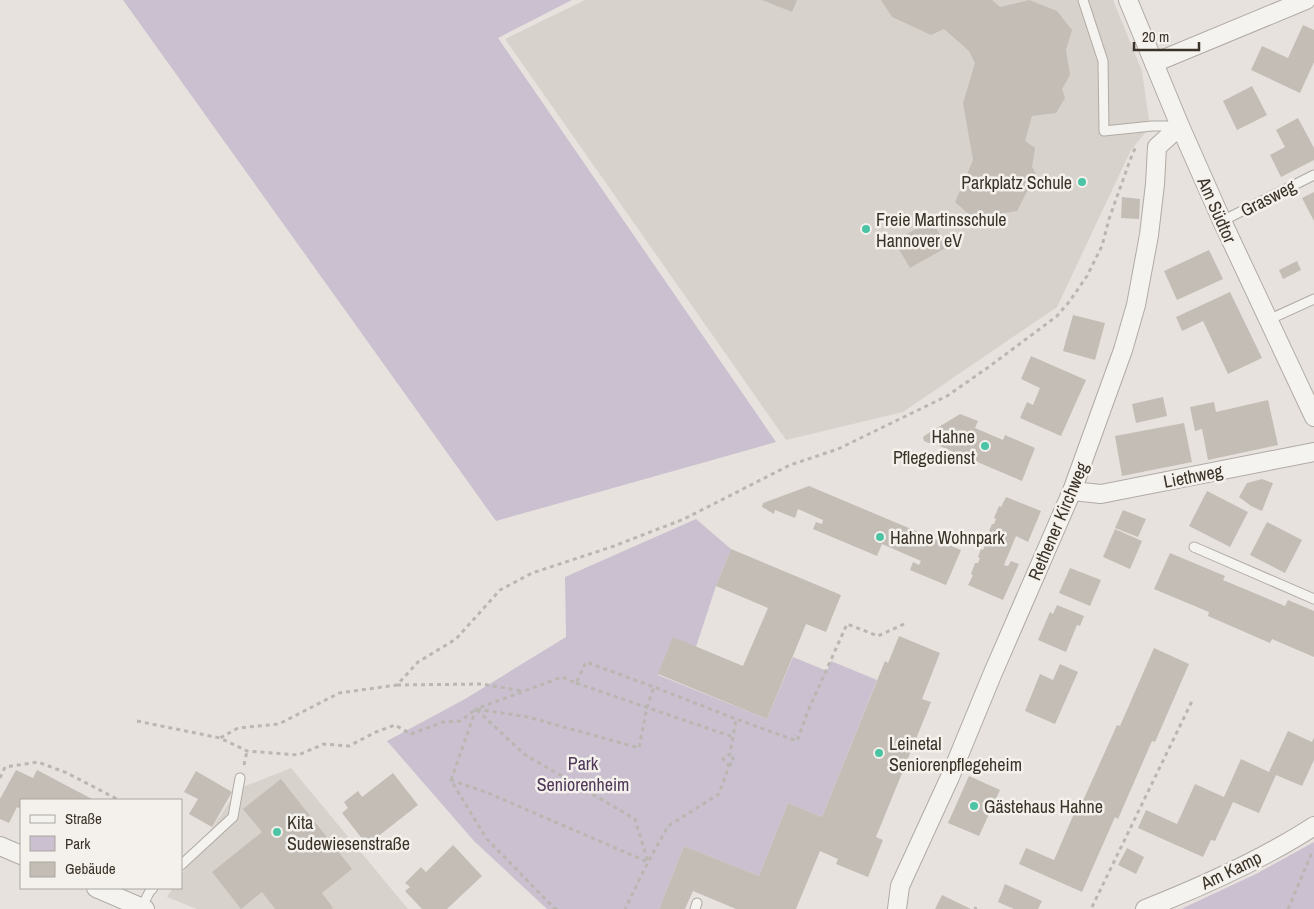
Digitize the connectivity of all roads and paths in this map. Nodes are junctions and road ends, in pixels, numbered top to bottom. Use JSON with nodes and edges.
{"nodes":[{"id":1,"x":1083,"y":0,"type":"edge"},
{"id":2,"x":1128,"y":0,"type":"edge"},
{"id":3,"x":1306,"y":0,"type":"edge"},
{"id":4,"x":1154,"y":63,"type":"junction"},
{"id":5,"x":1152,"y":126,"type":"junction"},
{"id":6,"x":1180,"y":126,"type":"junction"},
{"id":7,"x":1314,"y":175,"type":"edge"},
{"id":8,"x":1222,"y":221,"type":"junction"},
{"id":9,"x":1314,"y":299,"type":"edge"},
{"id":10,"x":1268,"y":320,"type":"junction"},
{"id":11,"x":1314,"y":416,"type":"edge"},
{"id":12,"x":1314,"y":452,"type":"edge"},
{"id":13,"x":1072,"y":491,"type":"junction"},
{"id":14,"x":1194,"y":547,"type":"dead end"},
{"id":15,"x":1314,"y":599,"type":"edge"},
{"id":16,"x":904,"y":624,"type":"dead end"},
{"id":17,"x":576,"y":683,"type":"junction"},
{"id":18,"x":397,"y":685,"type":"junction"},
{"id":19,"x":654,"y":687,"type":"junction"},
{"id":20,"x":524,"y":691,"type":"junction"},
{"id":21,"x":1193,"y":699,"type":"dead end"},
{"id":22,"x":647,"y":707,"type":"junction"},
{"id":23,"x":476,"y":709,"type":"junction"},
{"id":24,"x":736,"y":719,"type":"junction"},
{"id":25,"x":137,"y":721,"type":"dead end"},
{"id":26,"x":733,"y":736,"type":"junction"},
{"id":27,"x":220,"y":738,"type":"junction"},
{"id":28,"x":247,"y":751,"type":"junction"},
{"id":29,"x":730,"y":754,"type":"junction"},
{"id":30,"x":244,"y":764,"type":"dead end"},
{"id":31,"x":728,"y":766,"type":"junction"},
{"id":32,"x":0,"y":778,"type":"edge"},
{"id":33,"x":240,"y":778,"type":"dead end"},
{"id":34,"x":450,"y":780,"type":"junction"},
{"id":35,"x":117,"y":799,"type":"edge"},
{"id":36,"x":1309,"y":829,"type":"edge"},
{"id":37,"x":0,"y":846,"type":"edge"},
{"id":38,"x":20,"y":855,"type":"edge"},
{"id":39,"x":648,"y":862,"type":"junction"},
{"id":40,"x":182,"y":864,"type":"edge"},
{"id":41,"x":98,"y":889,"type":"edge"},
{"id":42,"x":152,"y":889,"type":"edge"},
{"id":43,"x":1092,"y":906,"type":"dead end"},
{"id":44,"x":133,"y":907,"type":"edge"},
{"id":45,"x":557,"y":909,"type":"edge"},
{"id":46,"x":625,"y":909,"type":"edge"},
{"id":47,"x":897,"y":909,"type":"edge"},
{"id":48,"x":1145,"y":909,"type":"edge"},
{"id":49,"x":1288,"y":909,"type":"edge"}],
"edges":[{"from":1,"to":5,"type":"lane"},
{"from":2,"to":4,"type":"street","name":"Am Südtor"},
{"from":3,"to":4,"type":"street"},
{"from":4,"to":6,"type":"street","name":"Am Südtor"},
{"from":5,"to":6,"type":"lane"},
{"from":5,"to":18,"type":"path"},
{"from":6,"to":8,"type":"street","name":"Am Südtor"},
{"from":6,"to":13,"type":"street","name":"Rethener Kirchweg"},
{"from":7,"to":8,"type":"lane","name":"Grasweg"},
{"from":8,"to":10,"type":"street","name":"Am Südtor"},
{"from":9,"to":10,"type":"lane"},
{"from":10,"to":11,"type":"street","name":"Am Südtor"},
{"from":12,"to":13,"type":"street","name":"Liethweg"},
{"from":13,"to":47,"type":"street","name":"Rethener Kirchweg"},
{"from":14,"to":15,"type":"lane"},
{"from":16,"to":24,"type":"path"},
{"from":17,"to":19,"type":"path"},
{"from":17,"to":20,"type":"path"},
{"from":17,"to":22,"type":"path"},
{"from":18,"to":20,"type":"path"},
{"from":18,"to":27,"type":"path"},
{"from":19,"to":22,"type":"path"},
{"from":19,"to":24,"type":"path"},
{"from":20,"to":23,"type":"path"},
{"from":21,"to":43,"type":"path"},
{"from":22,"to":23,"type":"path"},
{"from":22,"to":26,"type":"path"},
{"from":23,"to":28,"type":"path"},
{"from":23,"to":34,"type":"path"},
{"from":23,"to":39,"type":"path"},
{"from":24,"to":26,"type":"path"},
{"from":25,"to":27,"type":"path"},
{"from":26,"to":29,"type":"path"},
{"from":27,"to":28,"type":"path"},
{"from":28,"to":30,"type":"path"},
{"from":29,"to":31,"type":"path"},
{"from":29,"to":31,"type":"path"},
{"from":31,"to":39,"type":"path"},
{"from":32,"to":35,"type":"path"},
{"from":33,"to":40,"type":"lane"},
{"from":34,"to":39,"type":"path"},
{"from":34,"to":45,"type":"path"},
{"from":36,"to":48,"type":"street","name":"Am Kamp"},
{"from":36,"to":49,"type":"path"},
{"from":37,"to":38,"type":"street"},
{"from":39,"to":46,"type":"path"},
{"from":41,"to":44,"type":"street"},
{"from":42,"to":44,"type":"lane"}]}
